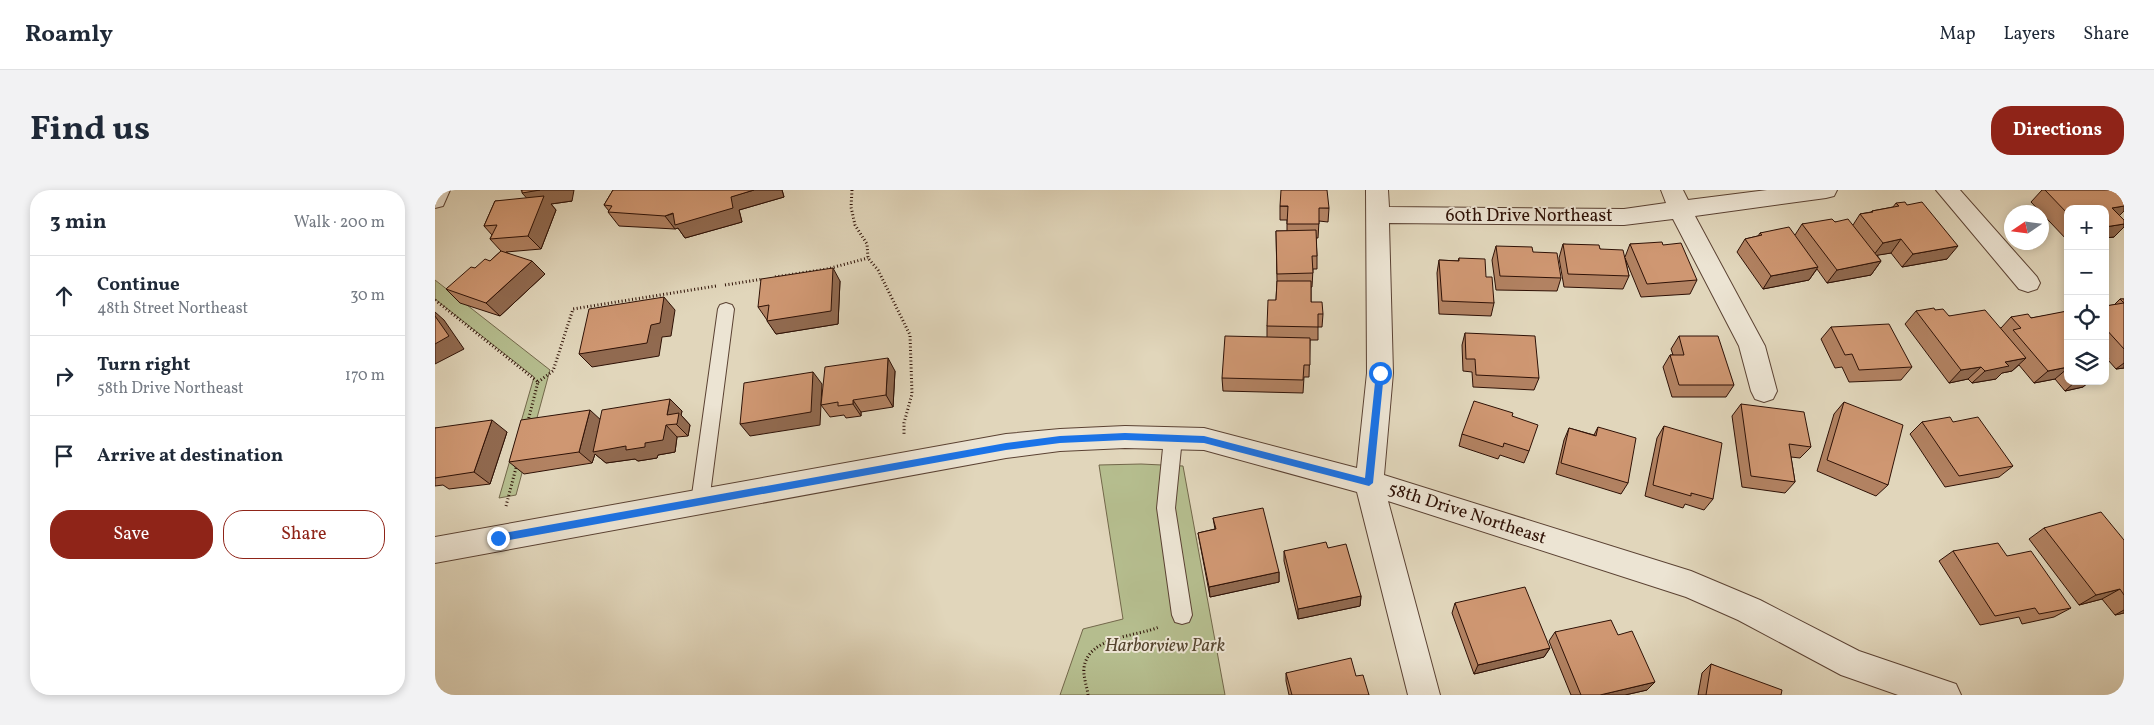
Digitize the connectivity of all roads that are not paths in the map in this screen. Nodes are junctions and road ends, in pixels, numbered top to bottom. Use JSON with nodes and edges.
{"nodes":[{"id":1,"x":439,"y":190,"type":"edge"},
{"id":2,"x":1826,"y":190,"type":"edge"},
{"id":3,"x":1947,"y":190,"type":"edge"},
{"id":4,"x":435,"y":200,"type":"edge"},
{"id":5,"x":1676,"y":200,"type":"edge"},
{"id":6,"x":1377,"y":203,"type":"edge"},
{"id":7,"x":2028,"y":283,"type":"dead end"},
{"id":8,"x":726,"y":309,"type":"dead end"},
{"id":9,"x":1764,"y":391,"type":"dead end"},
{"id":10,"x":1173,"y":438,"type":"junction"},
{"id":11,"x":1369,"y":483,"type":"junction"},
{"id":12,"x":699,"y":502,"type":"junction"},
{"id":13,"x":435,"y":550,"type":"edge"},
{"id":14,"x":1182,"y":615,"type":"road end"},
{"id":15,"x":1424,"y":695,"type":"edge"},
{"id":16,"x":1945,"y":695,"type":"edge"}],
"edges":[{"from":1,"to":4,"type":"street"},
{"from":2,"to":5,"type":"street","name":"60th Drive Northeast"},
{"from":3,"to":7,"type":"street"},
{"from":5,"to":6,"type":"street","name":"60th Drive Northeast"},
{"from":5,"to":9,"type":"street"},
{"from":6,"to":11,"type":"street"},
{"from":8,"to":12,"type":"lane"},
{"from":10,"to":11,"type":"street","name":"58th Drive Northeast"},
{"from":10,"to":12,"type":"street","name":"58th Drive Northeast"},
{"from":10,"to":14,"type":"lane"},
{"from":11,"to":15,"type":"street"},
{"from":11,"to":16,"type":"street","name":"58th Drive Northeast"},
{"from":12,"to":13,"type":"street","name":"58th Drive Northeast"}]}
